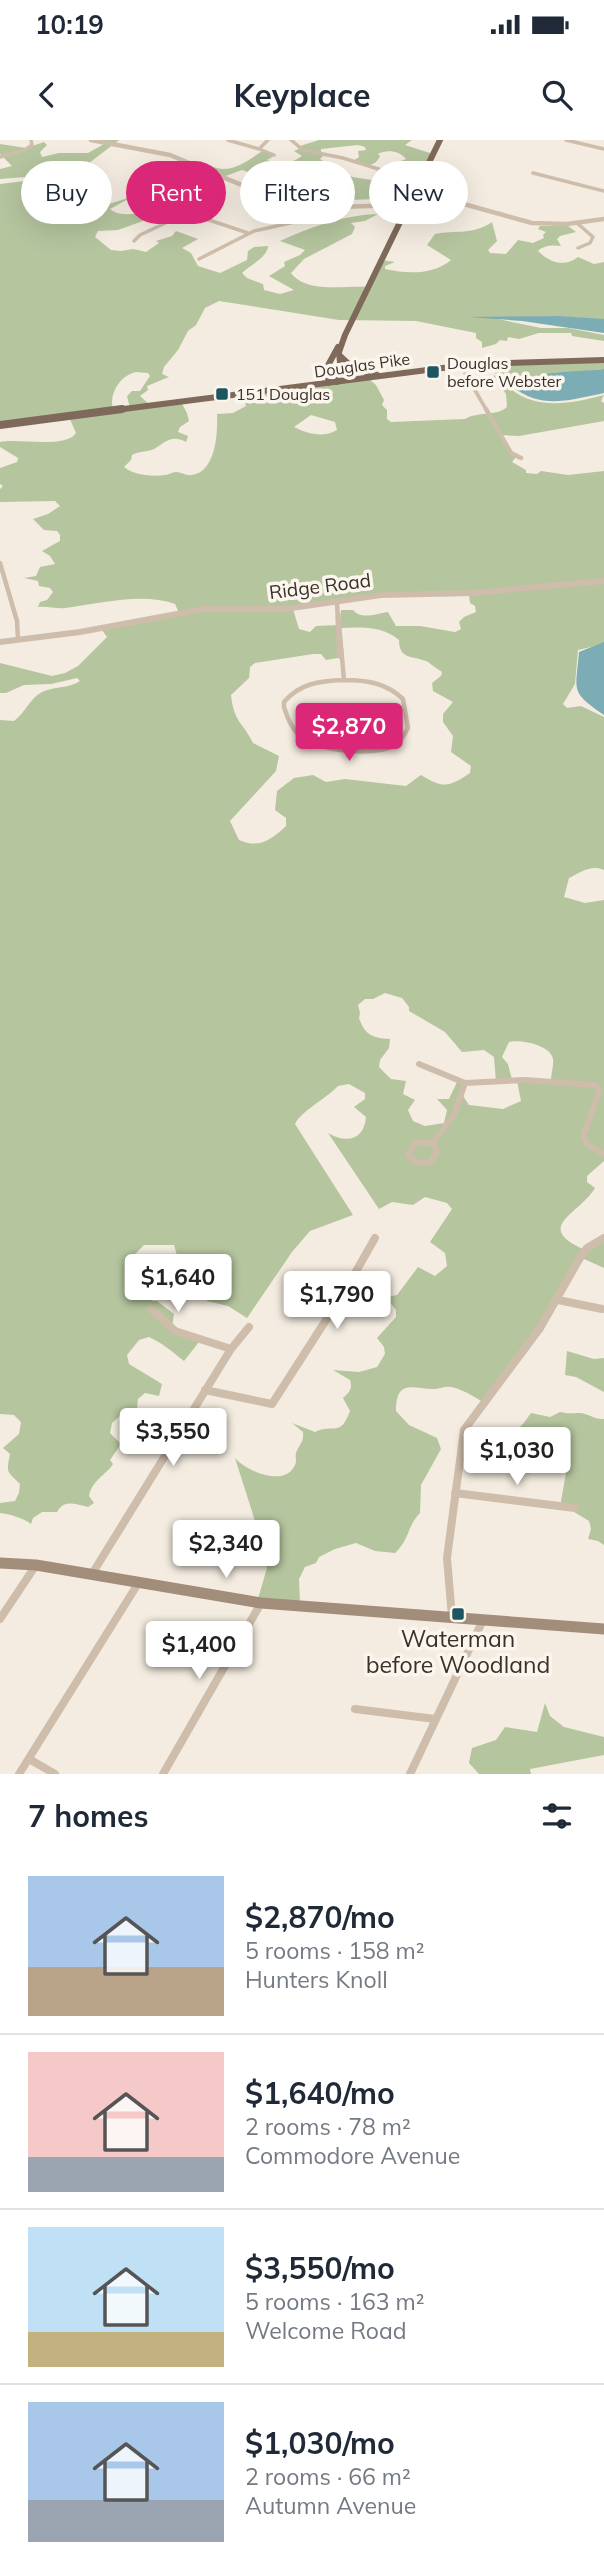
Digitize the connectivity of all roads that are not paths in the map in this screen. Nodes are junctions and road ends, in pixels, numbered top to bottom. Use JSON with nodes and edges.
{"nodes":[{"id":1,"x":31,"y":140,"type":"edge"},
{"id":2,"x":91,"y":140,"type":"edge"},
{"id":3,"x":228,"y":140,"type":"edge"},
{"id":4,"x":268,"y":140,"type":"edge"},
{"id":5,"x":290,"y":140,"type":"edge"},
{"id":6,"x":440,"y":140,"type":"edge"},
{"id":7,"x":566,"y":140,"type":"edge"},
{"id":8,"x":259,"y":149,"type":"junction"},
{"id":9,"x":604,"y":149,"type":"edge"},
{"id":10,"x":274,"y":155,"type":"dead end"},
{"id":11,"x":0,"y":157,"type":"edge"},
{"id":12,"x":182,"y":161,"type":"edge"},
{"id":13,"x":430,"y":161,"type":"edge"},
{"id":14,"x":369,"y":166,"type":"edge"},
{"id":15,"x":534,"y":173,"type":"dead end"},
{"id":16,"x":604,"y":191,"type":"edge"},
{"id":17,"x":468,"y":204,"type":"edge"},
{"id":18,"x":604,"y":219,"type":"edge"},
{"id":19,"x":577,"y":223,"type":"junction"},
{"id":20,"x":164,"y":224,"type":"edge"},
{"id":21,"x":221,"y":224,"type":"edge"},
{"id":22,"x":283,"y":224,"type":"edge"},
{"id":23,"x":398,"y":224,"type":"edge"},
{"id":24,"x":248,"y":233,"type":"junction"},
{"id":25,"x":134,"y":241,"type":"dead end"},
{"id":26,"x":578,"y":248,"type":"dead end"},
{"id":27,"x":199,"y":259,"type":"dead end"},
{"id":28,"x":343,"y":341,"type":"junction"},
{"id":29,"x":339,"y":355,"type":"junction"},
{"id":30,"x":604,"y":360,"type":"edge"},
{"id":31,"x":461,"y":366,"type":"junction"},
{"id":32,"x":399,"y":374,"type":"junction"},
{"id":33,"x":333,"y":383,"type":"junction"},
{"id":34,"x":0,"y":425,"type":"edge"},
{"id":35,"x":521,"y":458,"type":"dead end"},
{"id":36,"x":0,"y":563,"type":"edge"},
{"id":37,"x":604,"y":581,"type":"edge"},
{"id":38,"x":337,"y":601,"type":"junction"},
{"id":39,"x":18,"y":639,"type":"junction"},
{"id":40,"x":0,"y":642,"type":"edge"},
{"id":41,"x":344,"y":680,"type":"junction"},
{"id":42,"x":419,"y":1065,"type":"dead end"},
{"id":43,"x":465,"y":1083,"type":"junction"},
{"id":44,"x":433,"y":1143,"type":"dead end"},
{"id":45,"x":604,"y":1154,"type":"edge"},
{"id":46,"x":374,"y":1238,"type":"dead end"},
{"id":47,"x":604,"y":1238,"type":"edge"},
{"id":48,"x":558,"y":1300,"type":"junction"},
{"id":49,"x":151,"y":1309,"type":"dead end"},
{"id":50,"x":602,"y":1309,"type":"dead end"},
{"id":51,"x":249,"y":1328,"type":"dead end"},
{"id":52,"x":231,"y":1349,"type":"junction"},
{"id":53,"x":205,"y":1390,"type":"junction"},
{"id":54,"x":455,"y":1493,"type":"junction"},
{"id":55,"x":575,"y":1508,"type":"dead end"},
{"id":56,"x":0,"y":1563,"type":"edge"},
{"id":57,"x":36,"y":1565,"type":"junction"},
{"id":58,"x":92,"y":1574,"type":"junction"},
{"id":59,"x":139,"y":1582,"type":"junction"},
{"id":60,"x":261,"y":1602,"type":"junction"},
{"id":61,"x":452,"y":1617,"type":"junction"},
{"id":62,"x":483,"y":1618,"type":"junction"},
{"id":63,"x":0,"y":1619,"type":"edge"},
{"id":64,"x":604,"y":1629,"type":"edge"},
{"id":65,"x":355,"y":1709,"type":"dead end"},
{"id":66,"x":435,"y":1719,"type":"junction"},
{"id":67,"x":29,"y":1759,"type":"junction"},
{"id":68,"x":19,"y":1774,"type":"edge"},
{"id":69,"x":55,"y":1774,"type":"edge"},
{"id":70,"x":163,"y":1774,"type":"edge"},
{"id":71,"x":410,"y":1774,"type":"edge"}],
"edges":[{"from":1,"to":11,"type":"street"},
{"from":2,"to":12,"type":"street"},
{"from":3,"to":8,"type":"street"},
{"from":4,"to":8,"type":"street"},
{"from":5,"to":14,"type":"street"},
{"from":6,"to":13,"type":"main road"},
{"from":7,"to":9,"type":"street"},
{"from":8,"to":10,"type":"street"},
{"from":15,"to":16,"type":"street"},
{"from":17,"to":19,"type":"street"},
{"from":18,"to":19,"type":"street"},
{"from":19,"to":26,"type":"street"},
{"from":20,"to":25,"type":"street"},
{"from":21,"to":24,"type":"street"},
{"from":22,"to":24,"type":"street"},
{"from":23,"to":28,"type":"main road"},
{"from":24,"to":27,"type":"street"},
{"from":28,"to":29,"type":"main road"},
{"from":28,"to":33,"type":"main road"},
{"from":29,"to":32,"type":"main road"},
{"from":29,"to":33,"type":"main road"},
{"from":30,"to":31,"type":"main road","name":"Douglas Pike"},
{"from":31,"to":32,"type":"main road","name":"Douglas Pike"},
{"from":31,"to":35,"type":"street"},
{"from":32,"to":33,"type":"main road","name":"Douglas Pike"},
{"from":33,"to":34,"type":"main road","name":"Douglas Pike"},
{"from":36,"to":39,"type":"street"},
{"from":37,"to":38,"type":"street","name":"Ridge Road"},
{"from":38,"to":39,"type":"street","name":"Ridge Road"},
{"from":38,"to":41,"type":"street"},
{"from":39,"to":40,"type":"street","name":"Ridge Road"},
{"from":41,"to":41,"type":"street"},
{"from":42,"to":43,"type":"street"},
{"from":43,"to":44,"type":"street"},
{"from":43,"to":45,"type":"street"},
{"from":46,"to":53,"type":"street"},
{"from":47,"to":48,"type":"street"},
{"from":48,"to":50,"type":"street"},
{"from":48,"to":54,"type":"street"},
{"from":49,"to":52,"type":"street"},
{"from":51,"to":52,"type":"street"},
{"from":52,"to":53,"type":"street"},
{"from":53,"to":58,"type":"street"},
{"from":54,"to":55,"type":"street"},
{"from":54,"to":61,"type":"street"},
{"from":56,"to":57,"type":"main road"},
{"from":57,"to":58,"type":"main road"},
{"from":57,"to":63,"type":"street"},
{"from":58,"to":59,"type":"main road"},
{"from":59,"to":60,"type":"main road"},
{"from":59,"to":67,"type":"street"},
{"from":60,"to":61,"type":"main road"},
{"from":60,"to":70,"type":"street"},
{"from":61,"to":62,"type":"main road"},
{"from":62,"to":64,"type":"main road"},
{"from":62,"to":66,"type":"street"},
{"from":65,"to":66,"type":"street"},
{"from":66,"to":71,"type":"street"},
{"from":67,"to":68,"type":"street"},
{"from":67,"to":69,"type":"street"}]}
